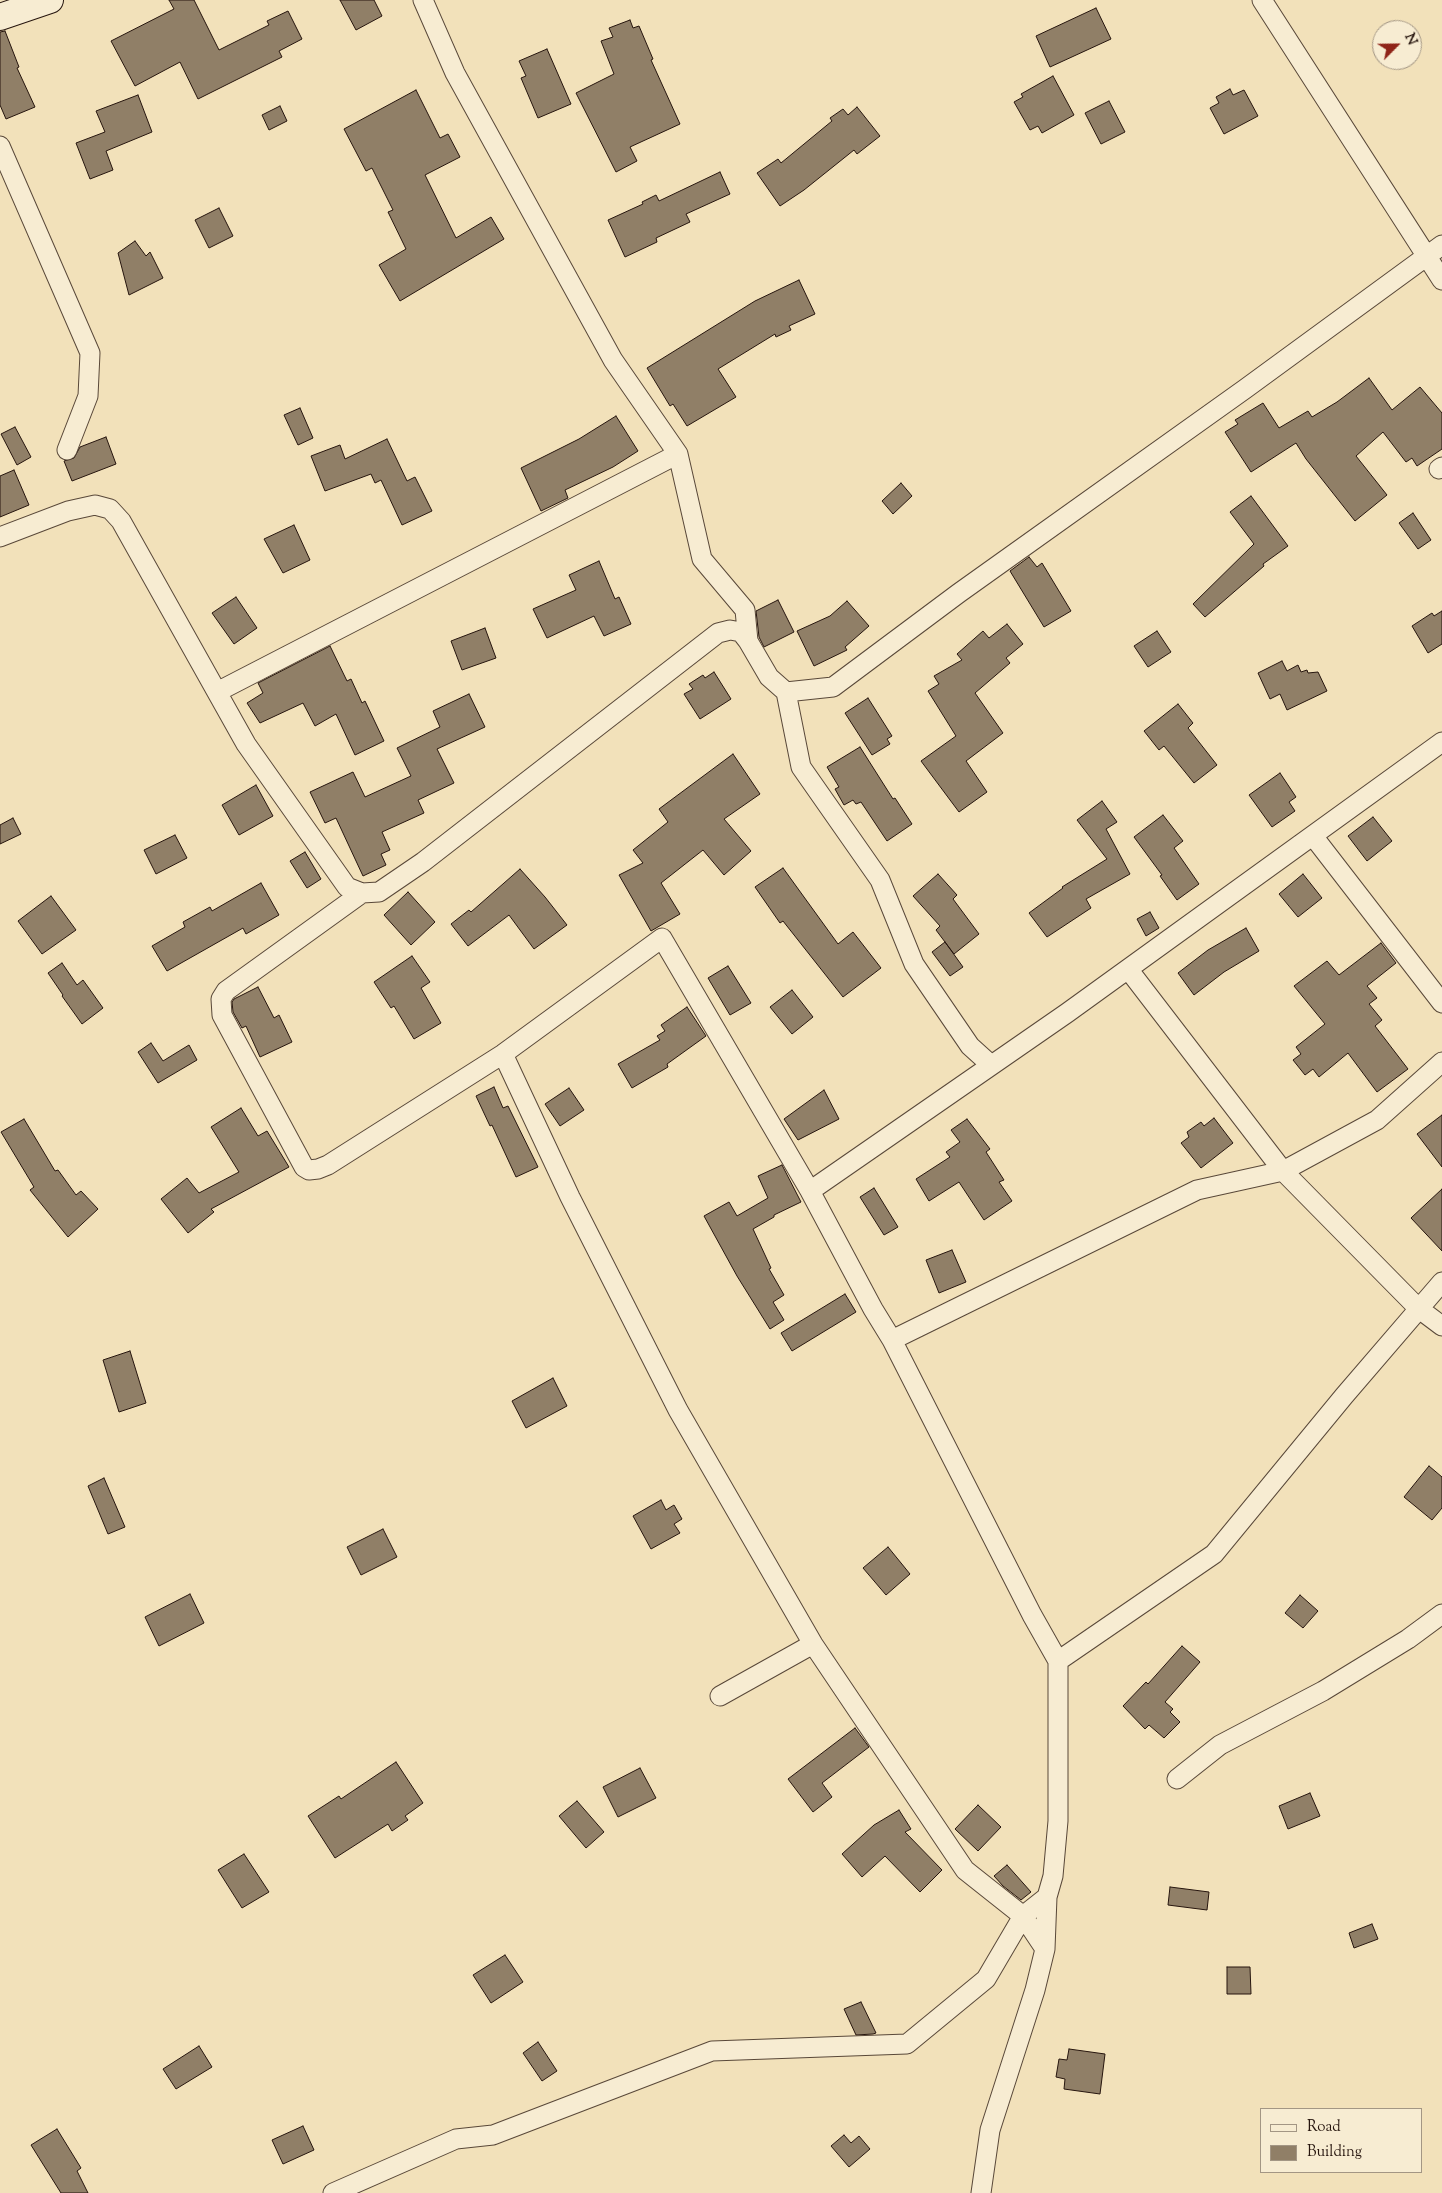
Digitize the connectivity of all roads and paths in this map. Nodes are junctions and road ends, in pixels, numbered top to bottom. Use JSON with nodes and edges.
{"nodes":[{"id":1,"x":50,"y":0,"type":"edge"},
{"id":2,"x":423,"y":0,"type":"edge"},
{"id":3,"x":1262,"y":0,"type":"edge"},
{"id":4,"x":0,"y":17,"type":"edge"},
{"id":5,"x":0,"y":146,"type":"edge"},
{"id":6,"x":1442,"y":245,"type":"edge"},
{"id":7,"x":1425,"y":256,"type":"junction"},
{"id":8,"x":1442,"y":280,"type":"edge"},
{"id":9,"x":66,"y":450,"type":"dead end"},
{"id":10,"x":678,"y":454,"type":"junction"},
{"id":11,"x":0,"y":537,"type":"edge"},
{"id":12,"x":748,"y":641,"type":"junction"},
{"id":13,"x":217,"y":692,"type":"junction"},
{"id":14,"x":786,"y":692,"type":"junction"},
{"id":15,"x":1442,"y":742,"type":"edge"},
{"id":16,"x":1313,"y":836,"type":"junction"},
{"id":17,"x":362,"y":892,"type":"junction"},
{"id":18,"x":1128,"y":969,"type":"junction"},
{"id":19,"x":1442,"y":1003,"type":"edge"},
{"id":20,"x":503,"y":1054,"type":"junction"},
{"id":21,"x":1442,"y":1062,"type":"edge"},
{"id":22,"x":991,"y":1065,"type":"junction"},
{"id":23,"x":1283,"y":1171,"type":"junction"},
{"id":24,"x":810,"y":1191,"type":"junction"},
{"id":25,"x":1442,"y":1282,"type":"edge"},
{"id":26,"x":1420,"y":1308,"type":"junction"},
{"id":27,"x":1442,"y":1326,"type":"edge"},
{"id":28,"x":892,"y":1340,"type":"junction"},
{"id":29,"x":1442,"y":1614,"type":"edge"},
{"id":30,"x":813,"y":1644,"type":"junction"},
{"id":31,"x":1058,"y":1660,"type":"junction"},
{"id":32,"x":720,"y":1696,"type":"dead end"},
{"id":33,"x":1177,"y":1779,"type":"dead end"},
{"id":34,"x":1048,"y":1897,"type":"junction"},
{"id":35,"x":1023,"y":1916,"type":"junction"},
{"id":36,"x":1045,"y":1949,"type":"junction"},
{"id":37,"x":333,"y":2193,"type":"edge"},
{"id":38,"x":981,"y":2193,"type":"edge"}],
"edges":[{"from":1,"to":4,"type":"street"},
{"from":2,"to":10,"type":"street"},
{"from":3,"to":7,"type":"street"},
{"from":5,"to":9,"type":"street"},
{"from":6,"to":7,"type":"street"},
{"from":7,"to":8,"type":"street"},
{"from":7,"to":14,"type":"street"},
{"from":10,"to":12,"type":"street"},
{"from":10,"to":13,"type":"street"},
{"from":11,"to":13,"type":"street"},
{"from":12,"to":14,"type":"street"},
{"from":12,"to":17,"type":"street"},
{"from":13,"to":17,"type":"street"},
{"from":14,"to":22,"type":"street"},
{"from":15,"to":16,"type":"street"},
{"from":16,"to":18,"type":"street"},
{"from":16,"to":19,"type":"street"},
{"from":17,"to":20,"type":"street"},
{"from":18,"to":22,"type":"street"},
{"from":18,"to":23,"type":"street"},
{"from":20,"to":24,"type":"street"},
{"from":20,"to":30,"type":"street"},
{"from":21,"to":23,"type":"street"},
{"from":22,"to":24,"type":"street"},
{"from":23,"to":26,"type":"street"},
{"from":23,"to":28,"type":"street"},
{"from":24,"to":28,"type":"street"},
{"from":25,"to":26,"type":"street"},
{"from":26,"to":27,"type":"street"},
{"from":26,"to":31,"type":"street"},
{"from":28,"to":31,"type":"street"},
{"from":29,"to":33,"type":"street"},
{"from":30,"to":32,"type":"street"},
{"from":30,"to":35,"type":"street"},
{"from":31,"to":34,"type":"street"},
{"from":34,"to":35,"type":"street"},
{"from":34,"to":36,"type":"street"},
{"from":35,"to":36,"type":"street"},
{"from":35,"to":37,"type":"street"},
{"from":36,"to":38,"type":"street"}]}
